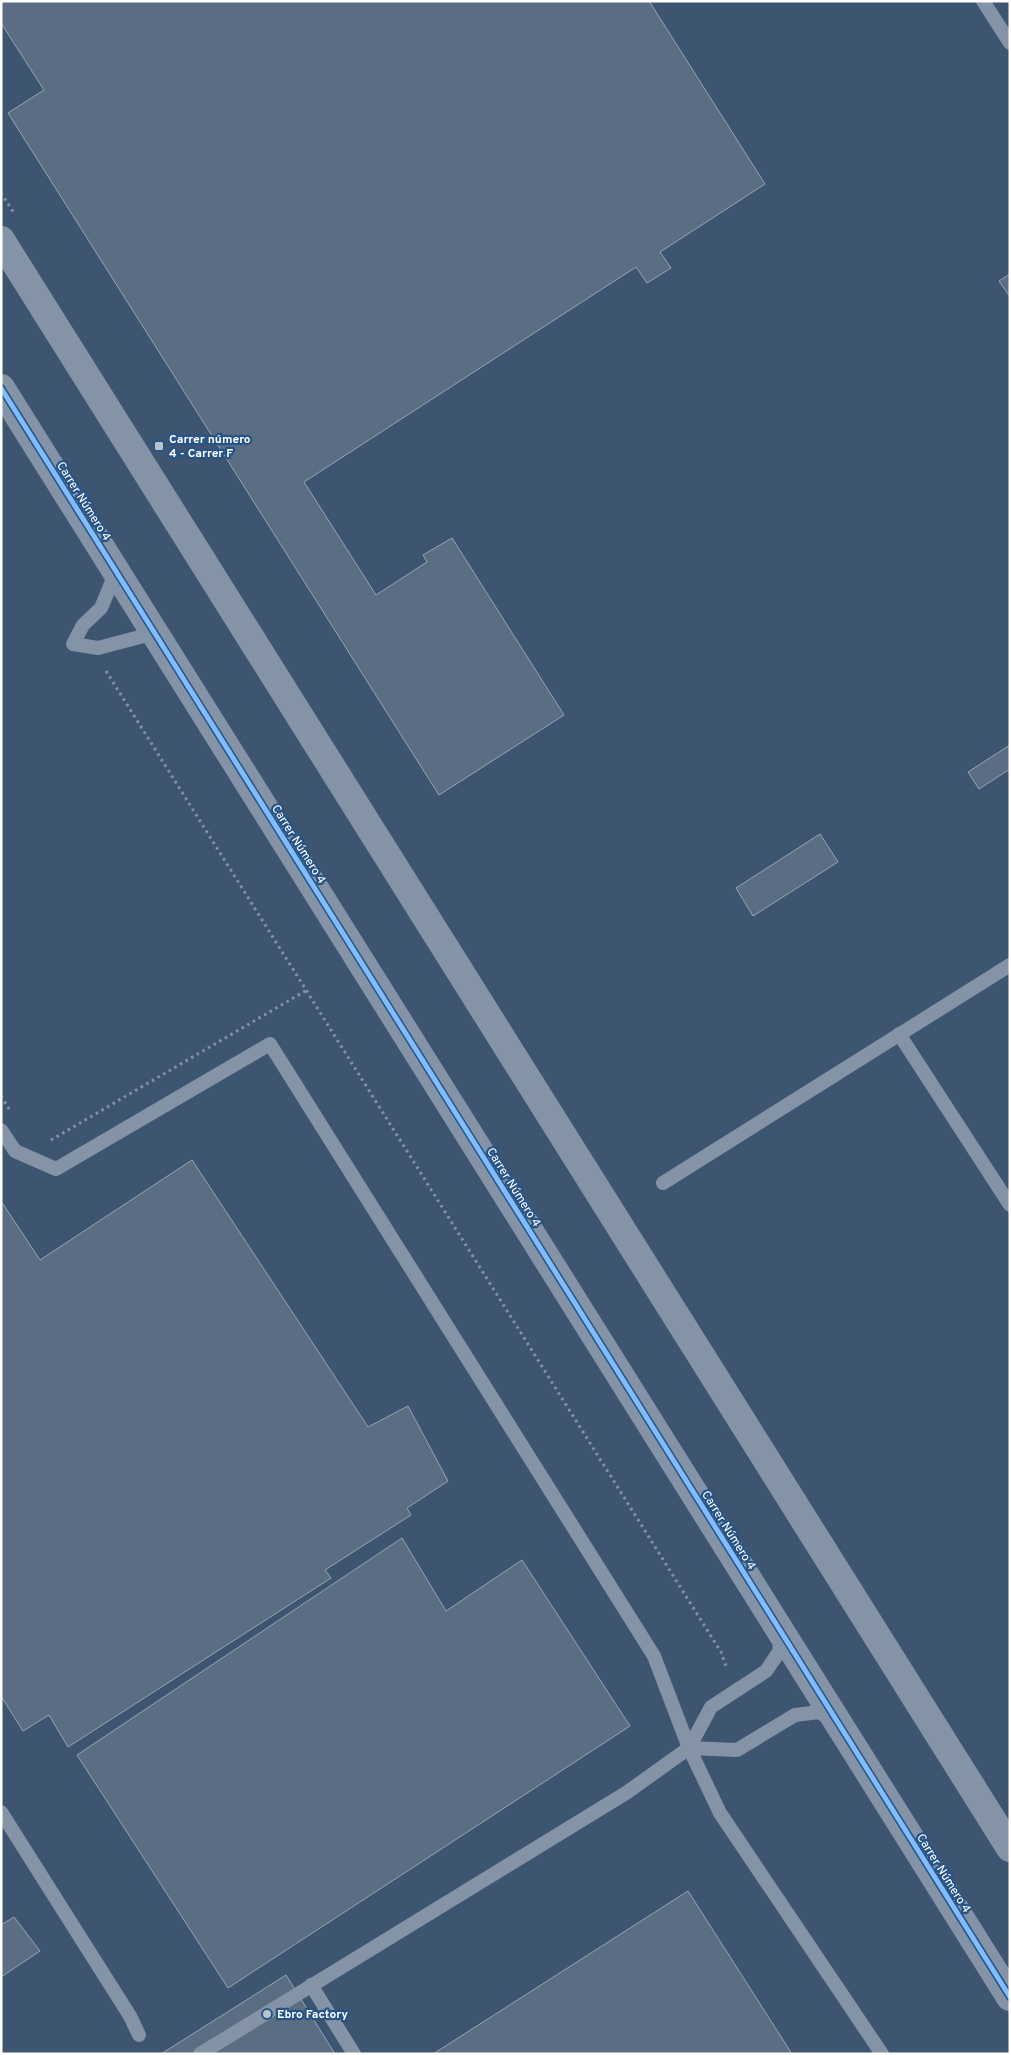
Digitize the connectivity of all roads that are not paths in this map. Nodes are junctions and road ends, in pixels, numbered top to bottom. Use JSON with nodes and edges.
{"nodes":[{"id":1,"x":983,"y":1,"type":"edge"},
{"id":2,"x":1010,"y":43,"type":"edge"},
{"id":3,"x":1,"y":240,"type":"edge"},
{"id":4,"x":1,"y":388,"type":"edge"},
{"id":5,"x":116,"y":572,"type":"junction"},
{"id":6,"x":155,"y":633,"type":"junction"},
{"id":7,"x":1010,"y":965,"type":"edge"},
{"id":8,"x":899,"y":1034,"type":"junction"},
{"id":9,"x":1,"y":1130,"type":"edge"},
{"id":10,"x":663,"y":1183,"type":"dead end"},
{"id":11,"x":1010,"y":1205,"type":"edge"},
{"id":12,"x":781,"y":1632,"type":"junction"},
{"id":13,"x":839,"y":1724,"type":"junction"},
{"id":14,"x":689,"y":1748,"type":"junction"},
{"id":15,"x":1,"y":1812,"type":"edge"},
{"id":16,"x":1010,"y":1848,"type":"edge"},
{"id":17,"x":311,"y":1984,"type":"junction"},
{"id":18,"x":1010,"y":1997,"type":"edge"},
{"id":19,"x":139,"y":2035,"type":"dead end"},
{"id":20,"x":200,"y":2054,"type":"edge"},
{"id":21,"x":354,"y":2054,"type":"edge"},
{"id":22,"x":882,"y":2054,"type":"edge"}],
"edges":[{"from":1,"to":2,"type":"lane"},
{"from":3,"to":16,"type":"street"},
{"from":4,"to":5,"type":"street","name":"Carrer Número 4"},
{"from":5,"to":6,"type":"street","name":"Carrer Número 4"},
{"from":5,"to":6,"type":"lane"},
{"from":6,"to":12,"type":"street","name":"Carrer Número 4"},
{"from":7,"to":8,"type":"lane"},
{"from":8,"to":10,"type":"lane"},
{"from":8,"to":11,"type":"lane"},
{"from":9,"to":14,"type":"lane"},
{"from":12,"to":13,"type":"street","name":"Carrer Número 4"},
{"from":12,"to":14,"type":"lane"},
{"from":13,"to":14,"type":"lane"},
{"from":13,"to":18,"type":"street","name":"Carrer Número 4"},
{"from":14,"to":17,"type":"lane"},
{"from":14,"to":22,"type":"lane"},
{"from":15,"to":19,"type":"lane"},
{"from":17,"to":20,"type":"lane"},
{"from":17,"to":21,"type":"lane"}]}
